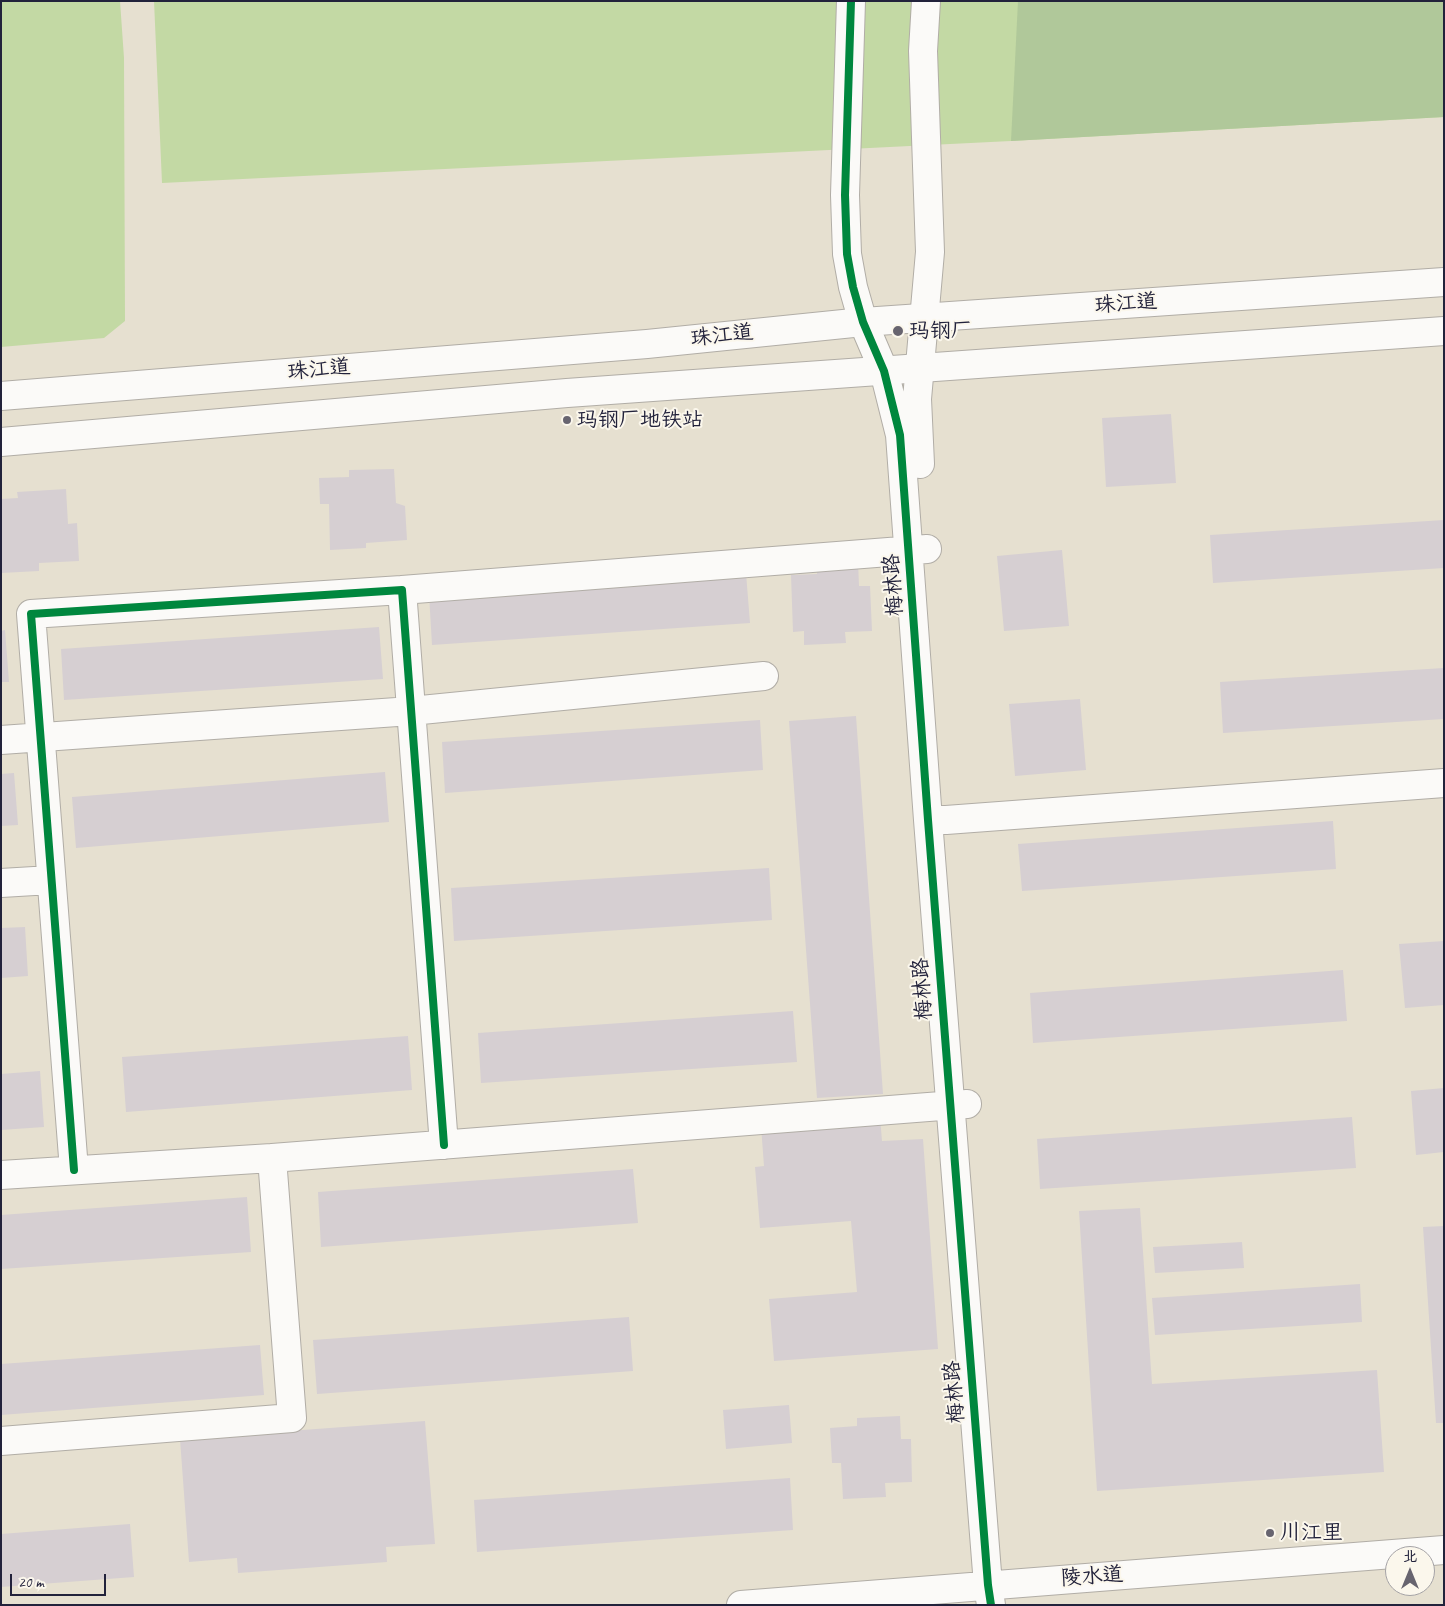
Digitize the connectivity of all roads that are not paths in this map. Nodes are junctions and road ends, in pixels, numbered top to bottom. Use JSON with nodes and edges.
{"nodes":[{"id":1,"x":851,"y":1,"type":"edge"},
{"id":2,"x":926,"y":1,"type":"edge"},
{"id":3,"x":1444,"y":282,"type":"edge"},
{"id":4,"x":923,"y":318,"type":"junction"},
{"id":5,"x":863,"y":322,"type":"junction"},
{"id":6,"x":1444,"y":331,"type":"edge"},
{"id":7,"x":920,"y":369,"type":"junction"},
{"id":8,"x":884,"y":371,"type":"junction"},
{"id":9,"x":1,"y":396,"type":"edge"},
{"id":10,"x":1,"y":442,"type":"edge"},
{"id":11,"x":918,"y":550,"type":"junction"},
{"id":12,"x":402,"y":590,"type":"junction"},
{"id":13,"x":764,"y":676,"type":"dead end"},
{"id":14,"x":411,"y":711,"type":"junction"},
{"id":15,"x":40,"y":737,"type":"junction"},
{"id":16,"x":1,"y":740,"type":"edge"},
{"id":17,"x":1444,"y":783,"type":"edge"},
{"id":18,"x":937,"y":820,"type":"junction"},
{"id":19,"x":51,"y":880,"type":"junction"},
{"id":20,"x":1,"y":883,"type":"edge"},
{"id":21,"x":959,"y":1105,"type":"junction"},
{"id":22,"x":444,"y":1145,"type":"junction"},
{"id":23,"x":272,"y":1158,"type":"junction"},
{"id":24,"x":74,"y":1170,"type":"junction"},
{"id":25,"x":1,"y":1175,"type":"edge"},
{"id":26,"x":1,"y":1441,"type":"edge"},
{"id":27,"x":1444,"y":1550,"type":"edge"},
{"id":28,"x":1385,"y":1573,"type":"edge"},
{"id":29,"x":998,"y":1597,"type":"edge"},
{"id":30,"x":741,"y":1605,"type":"edge"},
{"id":31,"x":950,"y":1605,"type":"edge"}],
"edges":[{"from":1,"to":5,"type":"street","name":"梅林路"},
{"from":2,"to":4,"type":"street","name":"梅林路"},
{"from":3,"to":4,"type":"street","name":"珠江道"},
{"from":4,"to":5,"type":"street","name":"珠江道"},
{"from":4,"to":7,"type":"street","name":"梅林路"},
{"from":5,"to":8,"type":"street","name":"梅林路"},
{"from":5,"to":9,"type":"street","name":"珠江道"},
{"from":6,"to":7,"type":"street","name":"珠江道"},
{"from":7,"to":8,"type":"street","name":"珠江道"},
{"from":7,"to":11,"type":"street","name":"梅林路"},
{"from":8,"to":10,"type":"street","name":"珠江道"},
{"from":8,"to":11,"type":"street","name":"梅林路"},
{"from":11,"to":12,"type":"street"},
{"from":11,"to":18,"type":"street","name":"梅林路"},
{"from":12,"to":14,"type":"street"},
{"from":12,"to":15,"type":"street"},
{"from":13,"to":14,"type":"street"},
{"from":14,"to":15,"type":"street"},
{"from":14,"to":22,"type":"street"},
{"from":15,"to":16,"type":"street"},
{"from":15,"to":19,"type":"street"},
{"from":17,"to":18,"type":"street"},
{"from":18,"to":21,"type":"street","name":"梅林路"},
{"from":19,"to":20,"type":"street"},
{"from":19,"to":24,"type":"street"},
{"from":21,"to":22,"type":"street"},
{"from":21,"to":29,"type":"street","name":"梅林路"},
{"from":22,"to":23,"type":"street"},
{"from":23,"to":24,"type":"street"},
{"from":23,"to":26,"type":"street"},
{"from":24,"to":25,"type":"street"},
{"from":27,"to":29,"type":"street","name":"陵水道"},
{"from":28,"to":29,"type":"street","name":"陵水道"},
{"from":29,"to":30,"type":"street","name":"陵水道"},
{"from":29,"to":31,"type":"street","name":"陵水道"}]}
